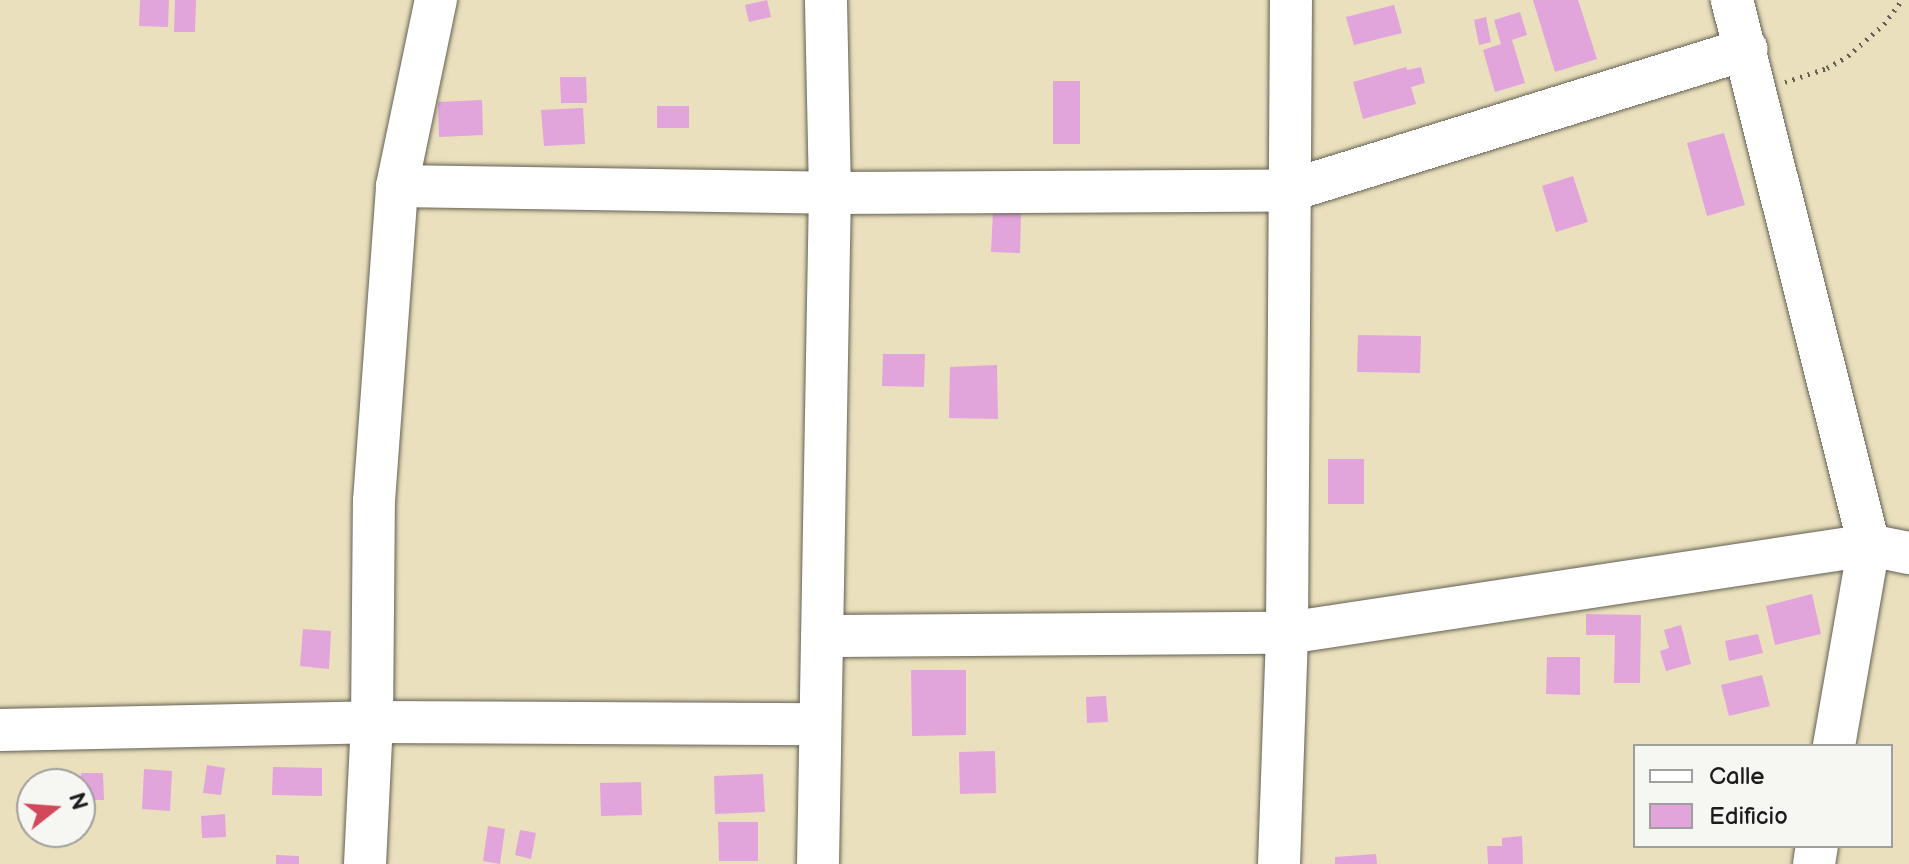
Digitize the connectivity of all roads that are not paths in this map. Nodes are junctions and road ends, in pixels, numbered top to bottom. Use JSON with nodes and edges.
{"nodes":[{"id":1,"x":436,"y":0,"type":"edge"},
{"id":2,"x":826,"y":0,"type":"edge"},
{"id":3,"x":1291,"y":0,"type":"edge"},
{"id":4,"x":1732,"y":0,"type":"edge"},
{"id":5,"x":1746,"y":49,"type":"junction"},
{"id":6,"x":397,"y":186,"type":"junction"},
{"id":7,"x":1288,"y":191,"type":"junction"},
{"id":8,"x":830,"y":193,"type":"junction"},
{"id":9,"x":1869,"y":545,"type":"junction"},
{"id":10,"x":1909,"y":553,"type":"edge"},
{"id":11,"x":1287,"y":633,"type":"junction"},
{"id":12,"x":822,"y":636,"type":"junction"},
{"id":13,"x":372,"y":722,"type":"junction"},
{"id":14,"x":820,"y":724,"type":"junction"},
{"id":15,"x":0,"y":730,"type":"edge"},
{"id":16,"x":1834,"y":744,"type":"edge"},
{"id":17,"x":365,"y":864,"type":"edge"},
{"id":18,"x":818,"y":864,"type":"edge"},
{"id":19,"x":1279,"y":864,"type":"edge"}],
"edges":[{"from":1,"to":6,"type":"street"},
{"from":2,"to":8,"type":"street"},
{"from":3,"to":7,"type":"street"},
{"from":4,"to":5,"type":"street"},
{"from":5,"to":7,"type":"street"},
{"from":5,"to":9,"type":"street"},
{"from":6,"to":8,"type":"street"},
{"from":6,"to":13,"type":"street"},
{"from":7,"to":8,"type":"street"},
{"from":7,"to":11,"type":"street"},
{"from":8,"to":12,"type":"street"},
{"from":9,"to":10,"type":"street"},
{"from":9,"to":11,"type":"street"},
{"from":9,"to":16,"type":"street"},
{"from":11,"to":12,"type":"street"},
{"from":11,"to":19,"type":"street"},
{"from":12,"to":14,"type":"street"},
{"from":13,"to":14,"type":"street"},
{"from":13,"to":15,"type":"street"},
{"from":13,"to":17,"type":"street"},
{"from":14,"to":18,"type":"street"}]}
